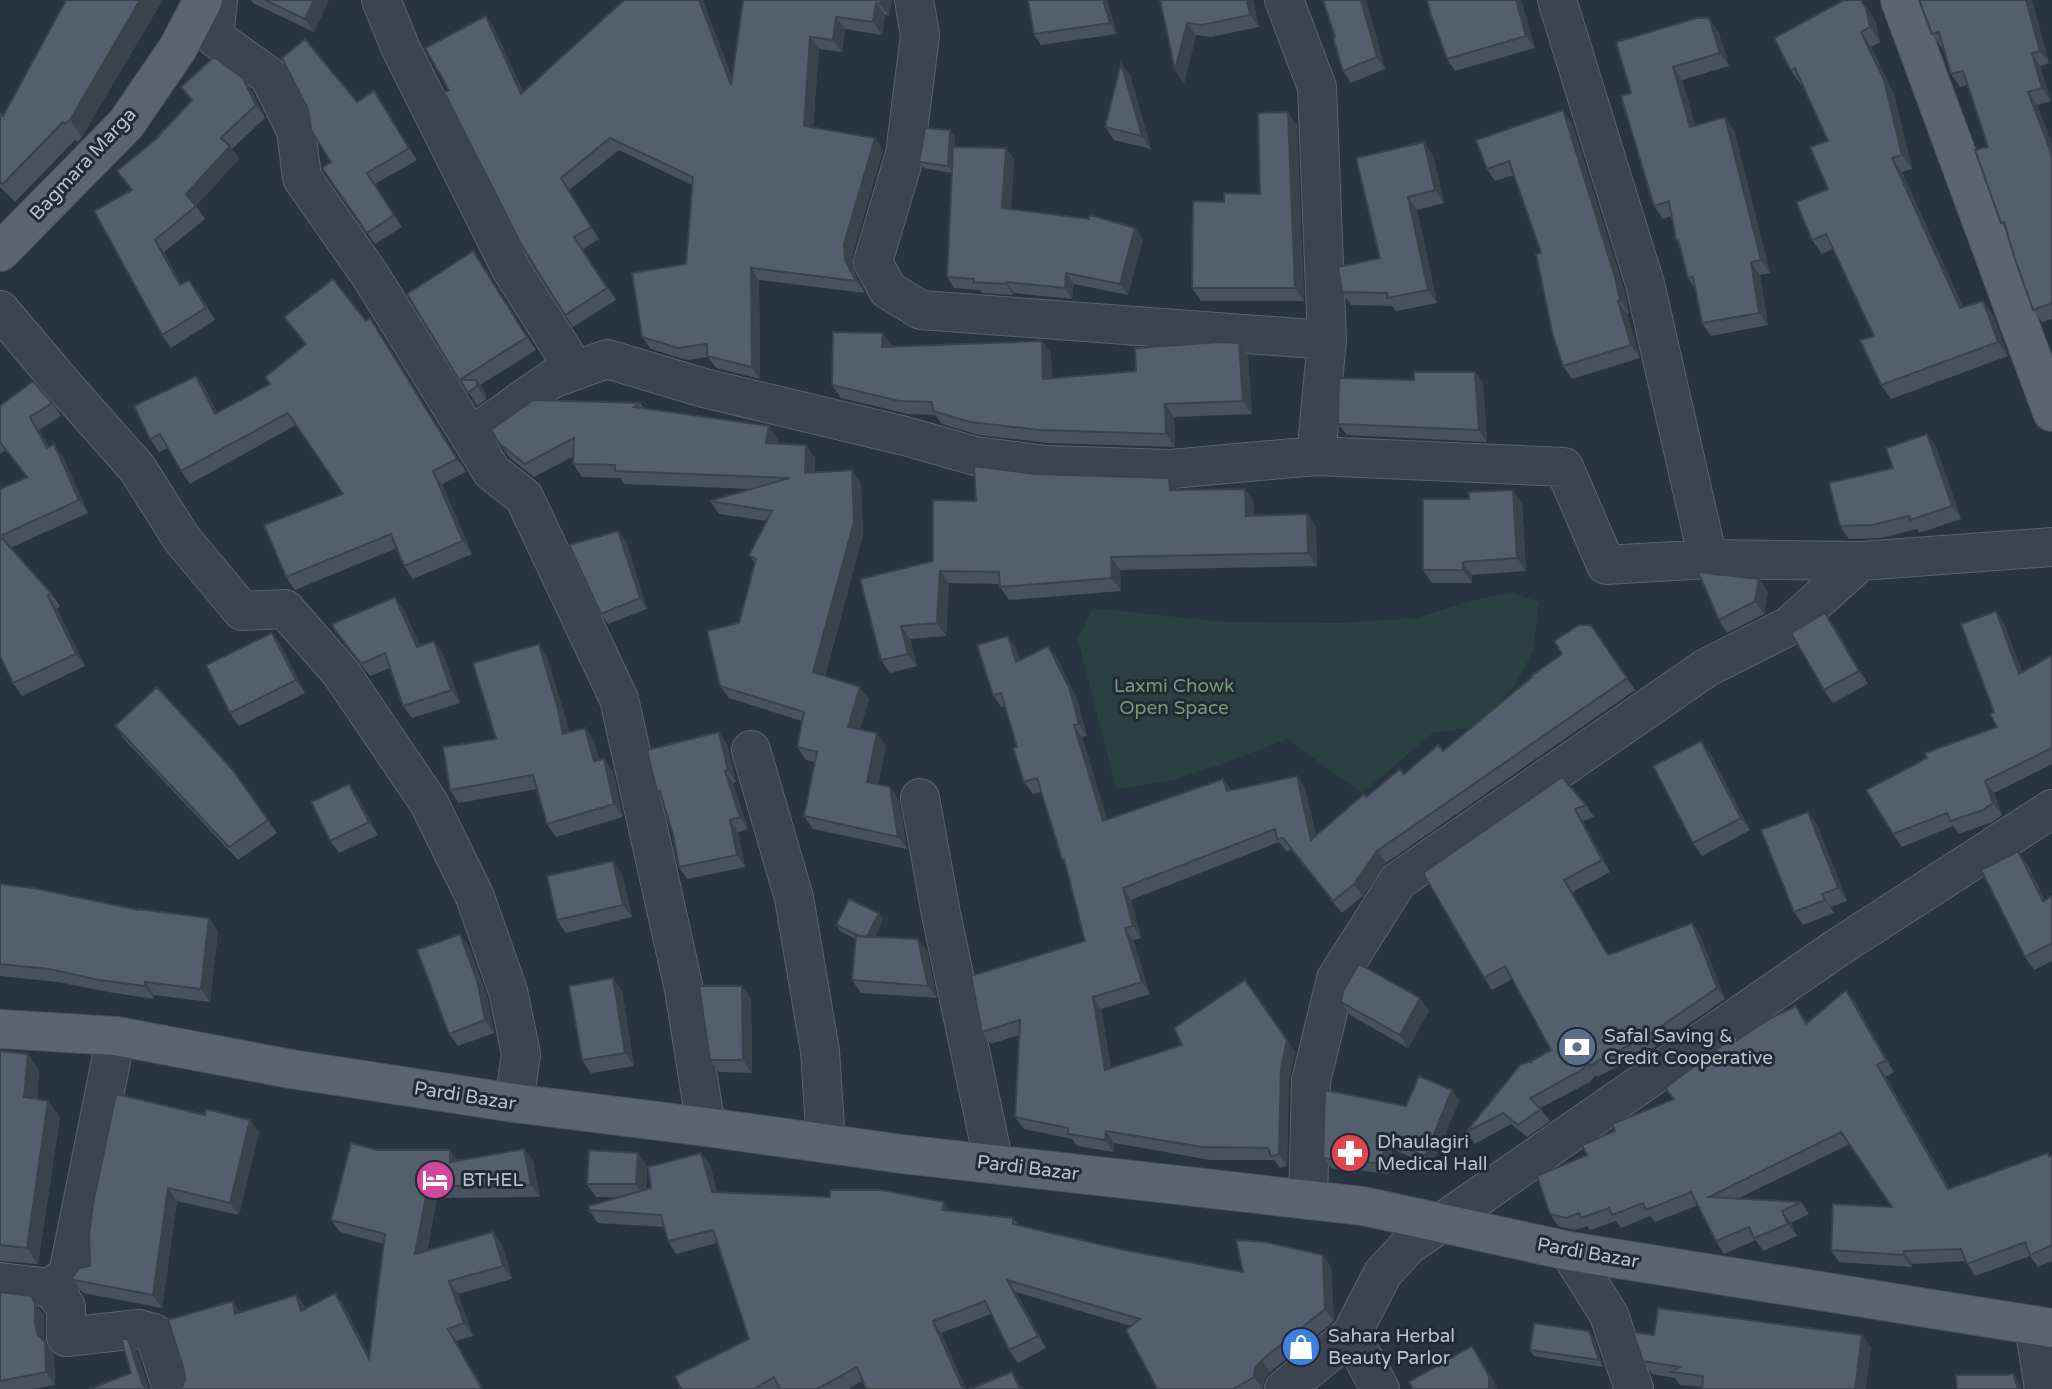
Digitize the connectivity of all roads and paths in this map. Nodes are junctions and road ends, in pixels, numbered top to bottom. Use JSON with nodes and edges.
{"nodes":[{"id":1,"x":203,"y":0,"type":"edge"},
{"id":2,"x":218,"y":0,"type":"edge"},
{"id":3,"x":382,"y":0,"type":"edge"},
{"id":4,"x":914,"y":0,"type":"edge"},
{"id":5,"x":1284,"y":0,"type":"edge"},
{"id":6,"x":1557,"y":0,"type":"edge"},
{"id":7,"x":1900,"y":0,"type":"edge"},
{"id":8,"x":0,"y":252,"type":"edge"},
{"id":9,"x":0,"y":310,"type":"edge"},
{"id":10,"x":1327,"y":340,"type":"junction"},
{"id":11,"x":575,"y":370,"type":"junction"},
{"id":12,"x":2052,"y":412,"type":"edge"},
{"id":13,"x":470,"y":437,"type":"junction"},
{"id":14,"x":1316,"y":456,"type":"junction"},
{"id":15,"x":2052,"y":547,"type":"edge"},
{"id":16,"x":1708,"y":559,"type":"junction"},
{"id":17,"x":1861,"y":561,"type":"junction"},
{"id":18,"x":751,"y":750,"type":"dead end"},
{"id":19,"x":920,"y":798,"type":"dead end"},
{"id":20,"x":2052,"y":809,"type":"edge"},
{"id":21,"x":0,"y":1028,"type":"edge"},
{"id":22,"x":116,"y":1036,"type":"junction"},
{"id":23,"x":514,"y":1103,"type":"junction"},
{"id":24,"x":706,"y":1127,"type":"junction"},
{"id":25,"x":826,"y":1143,"type":"junction"},
{"id":26,"x":994,"y":1164,"type":"junction"},
{"id":27,"x":1308,"y":1200,"type":"junction"},
{"id":28,"x":1441,"y":1223,"type":"junction"},
{"id":29,"x":1569,"y":1251,"type":"junction"},
{"id":30,"x":0,"y":1282,"type":"edge"},
{"id":31,"x":51,"y":1288,"type":"junction"},
{"id":32,"x":2043,"y":1327,"type":"edge"},
{"id":33,"x":1351,"y":1335,"type":"junction"},
{"id":34,"x":172,"y":1389,"type":"edge"},
{"id":35,"x":1284,"y":1389,"type":"edge"},
{"id":36,"x":1380,"y":1389,"type":"edge"},
{"id":37,"x":1634,"y":1389,"type":"edge"},
{"id":38,"x":2044,"y":1389,"type":"edge"}],
"edges":[{"from":1,"to":8,"type":"main road","name":"Bagmara Marga"},
{"from":2,"to":13,"type":"street"},
{"from":3,"to":11,"type":"street"},
{"from":4,"to":10,"type":"street"},
{"from":5,"to":10,"type":"street"},
{"from":6,"to":16,"type":"street"},
{"from":7,"to":12,"type":"main road"},
{"from":9,"to":23,"type":"street"},
{"from":10,"to":14,"type":"street"},
{"from":11,"to":13,"type":"street"},
{"from":11,"to":14,"type":"street"},
{"from":13,"to":24,"type":"street"},
{"from":14,"to":16,"type":"street"},
{"from":15,"to":17,"type":"street"},
{"from":16,"to":17,"type":"street"},
{"from":17,"to":27,"type":"street"},
{"from":18,"to":25,"type":"street"},
{"from":19,"to":26,"type":"street"},
{"from":20,"to":28,"type":"street"},
{"from":21,"to":22,"type":"main road","name":"Pardi Bazar"},
{"from":22,"to":23,"type":"main road","name":"Pardi Bazar"},
{"from":22,"to":31,"type":"street"},
{"from":23,"to":24,"type":"main road","name":"Pardi Bazar"},
{"from":24,"to":25,"type":"main road","name":"Pardi Bazar"},
{"from":25,"to":26,"type":"main road","name":"Pardi Bazar"},
{"from":26,"to":27,"type":"main road","name":"Pardi Bazar"},
{"from":27,"to":28,"type":"main road","name":"Pardi Bazar"},
{"from":28,"to":29,"type":"main road","name":"Pardi Bazar"},
{"from":28,"to":33,"type":"street"},
{"from":29,"to":32,"type":"main road","name":"Pardi Bazar"},
{"from":29,"to":37,"type":"street"},
{"from":30,"to":31,"type":"street"},
{"from":31,"to":34,"type":"street"},
{"from":32,"to":38,"type":"street"},
{"from":33,"to":35,"type":"street"},
{"from":33,"to":36,"type":"street"}]}
